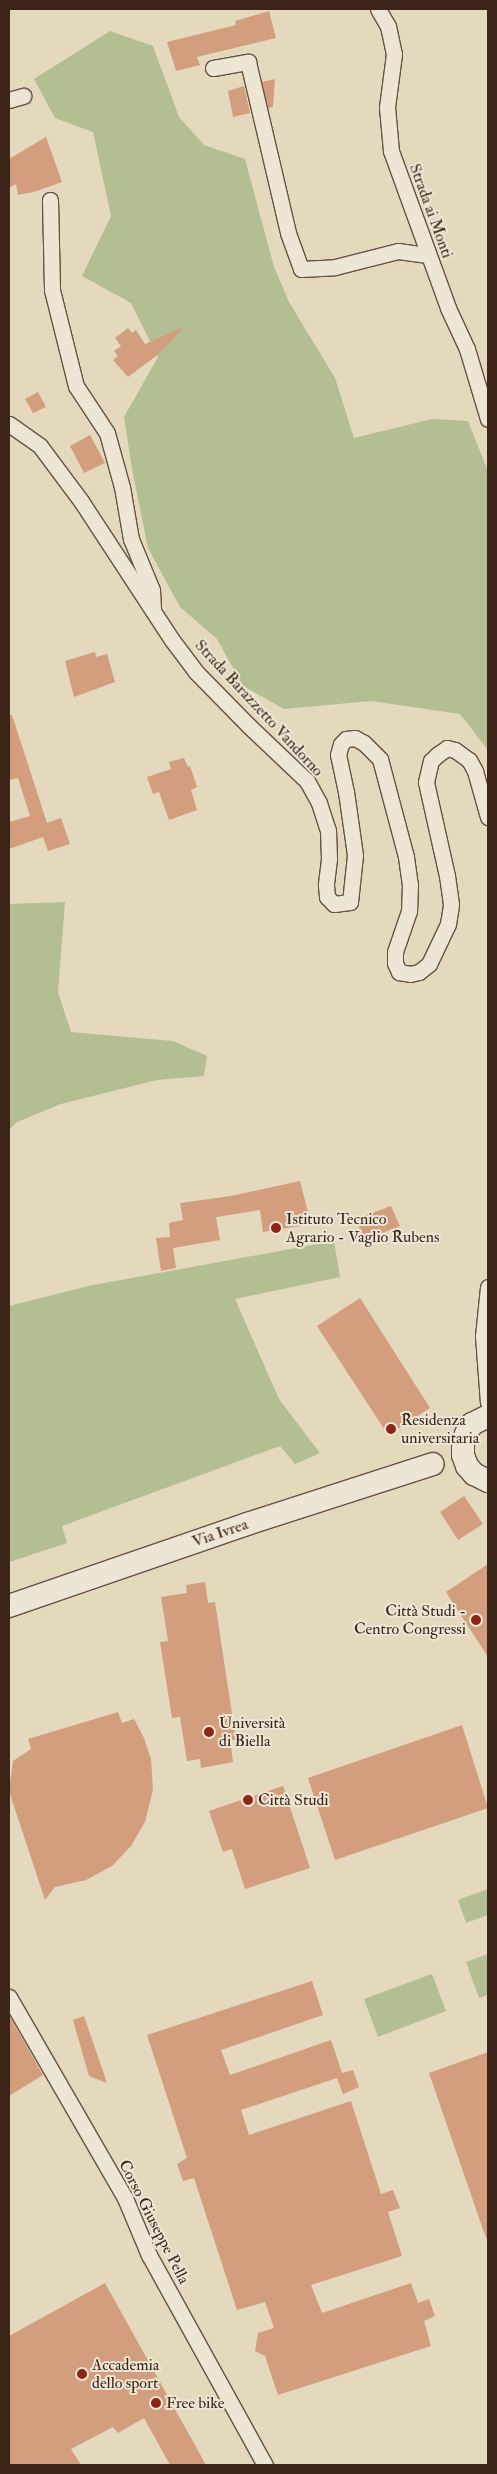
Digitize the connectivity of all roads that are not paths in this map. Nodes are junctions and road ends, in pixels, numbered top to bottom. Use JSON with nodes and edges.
{"nodes":[{"id":1,"x":378,"y":9,"type":"edge"},
{"id":2,"x":213,"y":68,"type":"dead end"},
{"id":3,"x":50,"y":200,"type":"dead end"},
{"id":4,"x":428,"y":254,"type":"junction"},
{"id":5,"x":488,"y":419,"type":"edge"},
{"id":6,"x":9,"y":424,"type":"edge"},
{"id":7,"x":153,"y":611,"type":"junction"},
{"id":8,"x":488,"y":817,"type":"edge"},
{"id":9,"x":488,"y":1287,"type":"edge"},
{"id":10,"x":488,"y":1402,"type":"edge"},
{"id":11,"x":488,"y":1416,"type":"edge"},
{"id":12,"x":463,"y":1455,"type":"junction"},
{"id":13,"x":488,"y":1481,"type":"edge"},
{"id":14,"x":9,"y":1606,"type":"edge"},
{"id":15,"x":9,"y":1997,"type":"edge"},
{"id":16,"x":265,"y":2465,"type":"edge"}],
"edges":[{"from":1,"to":4,"type":"street","name":"Strada ai Monti"},
{"from":2,"to":4,"type":"street"},
{"from":3,"to":7,"type":"street"},
{"from":4,"to":5,"type":"street","name":"Strada ai Monti"},
{"from":6,"to":7,"type":"street","name":"Strada Barazzetto Vandorno"},
{"from":7,"to":8,"type":"street","name":"Strada Barazzetto Vandorno"},
{"from":9,"to":10,"type":"street"},
{"from":11,"to":12,"type":"main road"},
{"from":12,"to":13,"type":"main road"},
{"from":12,"to":14,"type":"main road","name":"Via Ivrea"},
{"from":15,"to":16,"type":"street","name":"Corso Giuseppe Pella"}]}
